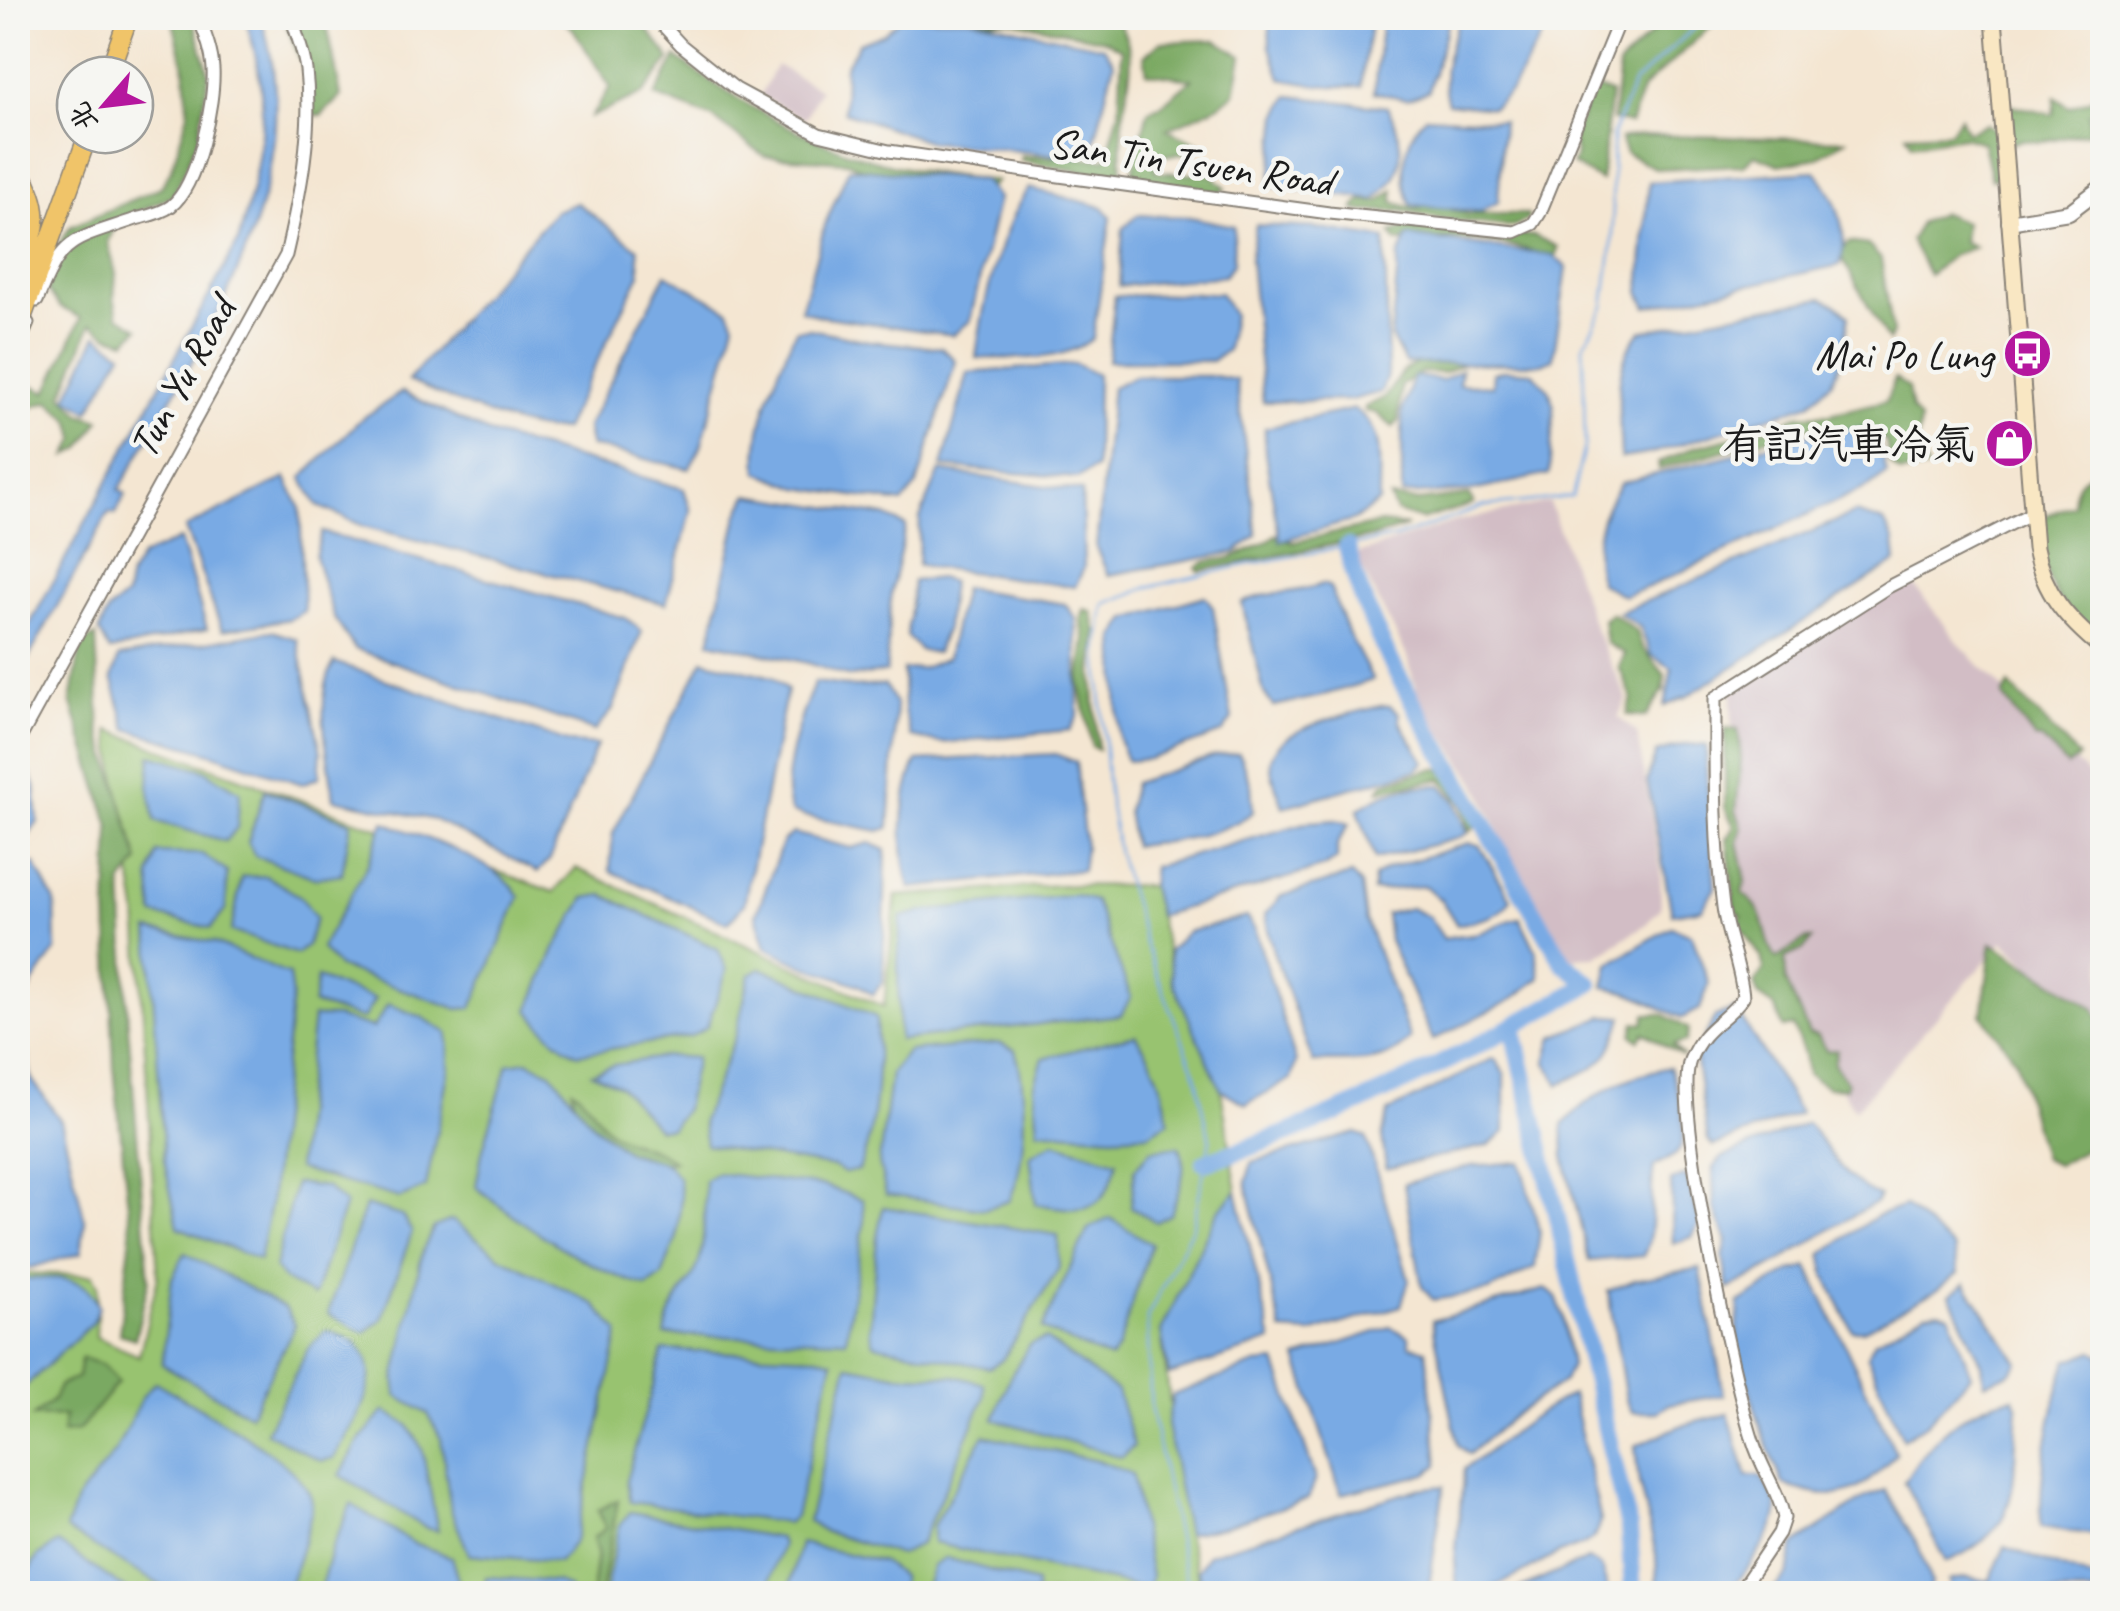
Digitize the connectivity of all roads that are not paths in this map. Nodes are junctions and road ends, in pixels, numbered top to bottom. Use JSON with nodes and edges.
{"nodes":[{"id":1,"x":128,"y":18,"type":"edge"},
{"id":2,"x":199,"y":18,"type":"edge"},
{"id":3,"x":292,"y":18,"type":"edge"},
{"id":4,"x":656,"y":18,"type":"edge"},
{"id":5,"x":1620,"y":18,"type":"edge"},
{"id":6,"x":1994,"y":18,"type":"edge"},
{"id":7,"x":115,"y":55,"type":"edge"},
{"id":8,"x":81,"y":155,"type":"edge"},
{"id":9,"x":18,"y":165,"type":"edge"},
{"id":10,"x":2101,"y":191,"type":"edge"},
{"id":11,"x":2009,"y":222,"type":"junction"},
{"id":12,"x":18,"y":276,"type":"edge"},
{"id":13,"x":18,"y":328,"type":"edge"},
{"id":14,"x":18,"y":347,"type":"edge"},
{"id":15,"x":18,"y":364,"type":"edge"},
{"id":16,"x":18,"y":417,"type":"edge"},
{"id":17,"x":2032,"y":514,"type":"junction"},
{"id":18,"x":2102,"y":648,"type":"edge"},
{"id":19,"x":18,"y":742,"type":"edge"},
{"id":20,"x":1738,"y":1594,"type":"edge"}],
"edges":[{"from":1,"to":7,"type":"main road"},
{"from":2,"to":14,"type":"street"},
{"from":3,"to":19,"type":"street","name":"Tun Yu Road"},
{"from":4,"to":5,"type":"street","name":"San Tin Tsuen Road"},
{"from":6,"to":11,"type":"main road"},
{"from":8,"to":13,"type":"main road"},
{"from":9,"to":12,"type":"main road"},
{"from":10,"to":11,"type":"street"},
{"from":11,"to":17,"type":"main road"},
{"from":15,"to":16,"type":"street"},
{"from":17,"to":18,"type":"main road"},
{"from":17,"to":20,"type":"street"}]}
